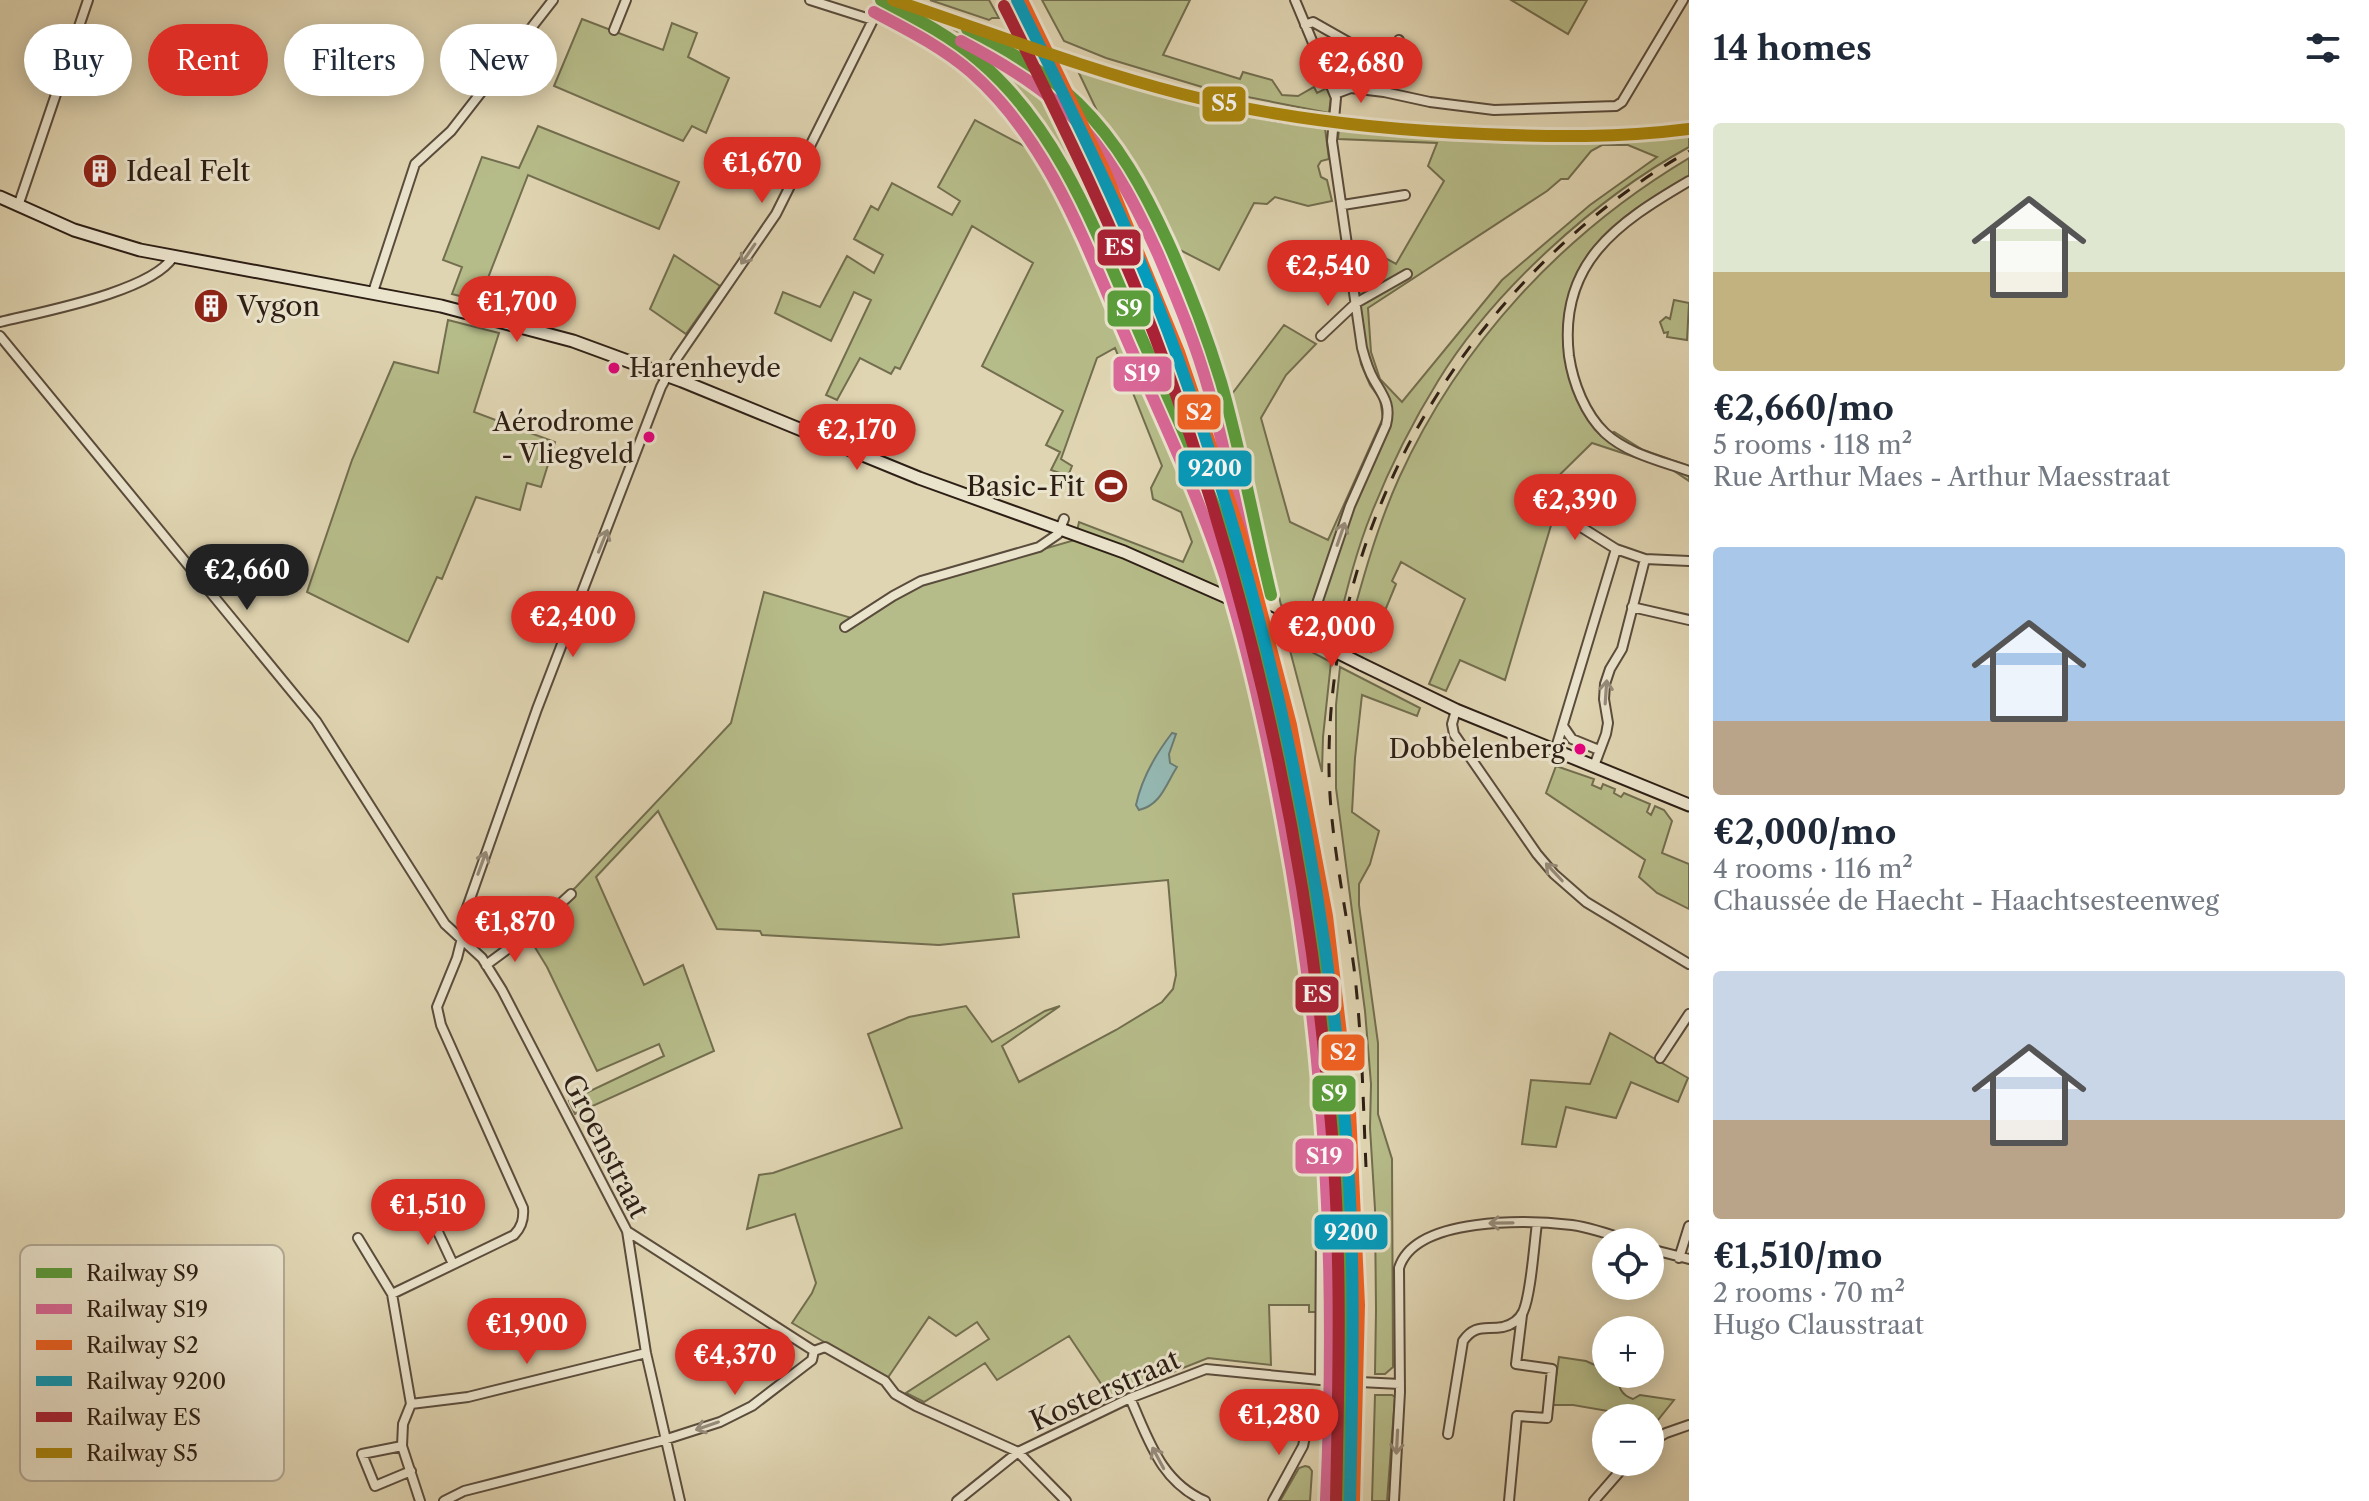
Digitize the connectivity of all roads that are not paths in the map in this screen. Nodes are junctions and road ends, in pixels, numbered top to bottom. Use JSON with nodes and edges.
{"nodes":[{"id":1,"x":88,"y":0,"type":"edge"},
{"id":2,"x":553,"y":0,"type":"edge"},
{"id":3,"x":626,"y":0,"type":"edge"},
{"id":4,"x":810,"y":0,"type":"edge"},
{"id":5,"x":883,"y":0,"type":"edge"},
{"id":6,"x":1295,"y":0,"type":"edge"},
{"id":7,"x":1683,"y":0,"type":"edge"},
{"id":8,"x":874,"y":18,"type":"junction"},
{"id":9,"x":1305,"y":25,"type":"junction"},
{"id":10,"x":614,"y":30,"type":"dead end"},
{"id":11,"x":1399,"y":40,"type":"dead end"},
{"id":12,"x":1387,"y":64,"type":"junction"},
{"id":13,"x":1324,"y":70,"type":"junction"},
{"id":14,"x":1381,"y":78,"type":"dead end"},
{"id":15,"x":1384,"y":92,"type":"junction"},
{"id":16,"x":1336,"y":96,"type":"junction"},
{"id":17,"x":1689,"y":181,"type":"edge"},
{"id":18,"x":1405,"y":195,"type":"dead end"},
{"id":19,"x":0,"y":197,"type":"edge"},
{"id":20,"x":1343,"y":205,"type":"junction"},
{"id":21,"x":18,"y":206,"type":"junction"},
{"id":22,"x":173,"y":257,"type":"junction"},
{"id":23,"x":1407,"y":274,"type":"dead end"},
{"id":24,"x":373,"y":292,"type":"junction"},
{"id":25,"x":1356,"y":303,"type":"junction"},
{"id":26,"x":0,"y":322,"type":"edge"},
{"id":27,"x":0,"y":336,"type":"edge"},
{"id":28,"x":1321,"y":336,"type":"dead end"},
{"id":29,"x":668,"y":375,"type":"junction"},
{"id":30,"x":1689,"y":471,"type":"edge"},
{"id":31,"x":1556,"y":506,"type":"dead end"},
{"id":32,"x":1062,"y":524,"type":"junction"},
{"id":33,"x":1616,"y":549,"type":"junction"},
{"id":34,"x":1645,"y":559,"type":"junction"},
{"id":35,"x":1689,"y":561,"type":"edge"},
{"id":36,"x":1632,"y":607,"type":"junction"},
{"id":37,"x":1689,"y":620,"type":"edge"},
{"id":38,"x":845,"y":627,"type":"dead end"},
{"id":39,"x":1305,"y":632,"type":"junction"},
{"id":40,"x":1456,"y":710,"type":"junction"},
{"id":41,"x":1563,"y":726,"type":"junction"},
{"id":42,"x":1599,"y":750,"type":"junction"},
{"id":43,"x":1555,"y":751,"type":"junction"},
{"id":44,"x":1594,"y":766,"type":"junction"},
{"id":45,"x":1689,"y":805,"type":"edge"},
{"id":46,"x":571,"y":894,"type":"dead end"},
{"id":47,"x":462,"y":938,"type":"junction"},
{"id":48,"x":1689,"y":964,"type":"edge"},
{"id":49,"x":486,"y":965,"type":"junction"},
{"id":50,"x":1689,"y":1014,"type":"edge"},
{"id":51,"x":1660,"y":1058,"type":"dead end"},
{"id":52,"x":431,"y":1217,"type":"dead end"},
{"id":53,"x":1537,"y":1223,"type":"junction"},
{"id":54,"x":1689,"y":1226,"type":"edge"},
{"id":55,"x":1592,"y":1230,"type":"edge"},
{"id":56,"x":627,"y":1231,"type":"junction"},
{"id":57,"x":1321,"y":1232,"type":"dead end"},
{"id":58,"x":358,"y":1238,"type":"dead end"},
{"id":59,"x":1664,"y":1253,"type":"edge"},
{"id":60,"x":1679,"y":1258,"type":"junction"},
{"id":61,"x":1689,"y":1259,"type":"edge"},
{"id":62,"x":453,"y":1264,"type":"junction"},
{"id":63,"x":392,"y":1294,"type":"junction"},
{"id":64,"x":1522,"y":1315,"type":"junction"},
{"id":65,"x":814,"y":1351,"type":"junction"},
{"id":66,"x":646,"y":1353,"type":"junction"},
{"id":67,"x":1320,"y":1380,"type":"junction"},
{"id":68,"x":1400,"y":1384,"type":"junction"},
{"id":69,"x":1130,"y":1398,"type":"junction"},
{"id":70,"x":411,"y":1404,"type":"junction"},
{"id":71,"x":1308,"y":1423,"type":"dead end"},
{"id":72,"x":1689,"y":1425,"type":"edge"},
{"id":73,"x":1448,"y":1434,"type":"dead end"},
{"id":74,"x":1664,"y":1434,"type":"edge"},
{"id":75,"x":664,"y":1440,"type":"junction"},
{"id":76,"x":402,"y":1446,"type":"junction"},
{"id":77,"x":1018,"y":1452,"type":"junction"},
{"id":78,"x":411,"y":1471,"type":"junction"},
{"id":79,"x":1616,"y":1476,"type":"edge"},
{"id":80,"x":420,"y":1501,"type":"edge"},
{"id":81,"x":444,"y":1501,"type":"edge"},
{"id":82,"x":680,"y":1501,"type":"edge"},
{"id":83,"x":957,"y":1501,"type":"edge"},
{"id":84,"x":1066,"y":1501,"type":"edge"},
{"id":85,"x":1205,"y":1501,"type":"edge"},
{"id":86,"x":1273,"y":1501,"type":"edge"},
{"id":87,"x":1394,"y":1501,"type":"edge"},
{"id":88,"x":1509,"y":1501,"type":"edge"},
{"id":89,"x":1594,"y":1501,"type":"edge"}],
"edges":[{"from":1,"to":21,"type":"street"},
{"from":2,"to":24,"type":"street"},
{"from":3,"to":10,"type":"street"},
{"from":4,"to":8,"type":"street"},
{"from":5,"to":8,"type":"street"},
{"from":6,"to":9,"type":"street"},
{"from":7,"to":15,"type":"street"},
{"from":8,"to":29,"type":"street","one_way":true},
{"from":9,"to":12,"type":"street"},
{"from":9,"to":13,"type":"street"},
{"from":11,"to":12,"type":"street"},
{"from":12,"to":14,"type":"street"},
{"from":13,"to":15,"type":"street"},
{"from":13,"to":16,"type":"street"},
{"from":15,"to":16,"type":"street"},
{"from":16,"to":20,"type":"street"},
{"from":17,"to":30,"type":"street"},
{"from":18,"to":20,"type":"street"},
{"from":19,"to":21,"type":"main road"},
{"from":20,"to":25,"type":"street"},
{"from":21,"to":22,"type":"main road"},
{"from":22,"to":24,"type":"main road"},
{"from":22,"to":26,"type":"street"},
{"from":23,"to":25,"type":"street"},
{"from":24,"to":29,"type":"main road"},
{"from":25,"to":28,"type":"street"},
{"from":39,"to":25,"type":"street","one_way":true},
{"from":27,"to":47,"type":"street","name":"Groenstraat"},
{"from":29,"to":32,"type":"main road"},
{"from":47,"to":29,"type":"street","one_way":true},
{"from":31,"to":33,"type":"street"},
{"from":32,"to":38,"type":"street"},
{"from":32,"to":39,"type":"main road"},
{"from":33,"to":34,"type":"street"},
{"from":33,"to":41,"type":"street"},
{"from":34,"to":35,"type":"street"},
{"from":34,"to":36,"type":"street"},
{"from":36,"to":37,"type":"street"},
{"from":42,"to":36,"type":"street","one_way":true},
{"from":39,"to":40,"type":"main road","bridge":true},
{"from":40,"to":43,"type":"main road"},
{"from":48,"to":40,"type":"street","one_way":true},
{"from":41,"to":42,"type":"street"},
{"from":41,"to":43,"type":"street"},
{"from":42,"to":44,"type":"street"},
{"from":43,"to":44,"type":"main road"},
{"from":44,"to":45,"type":"main road"},
{"from":46,"to":49,"type":"street"},
{"from":47,"to":49,"type":"street","name":"Groenstraat"},
{"from":47,"to":62,"type":"street"},
{"from":49,"to":56,"type":"street","name":"Groenstraat"},
{"from":50,"to":51,"type":"street"},
{"from":52,"to":62,"type":"street"},
{"from":53,"to":55,"type":"street"},
{"from":53,"to":64,"type":"street"},
{"from":53,"to":68,"type":"street","one_way":true},
{"from":54,"to":60,"type":"street"},
{"from":56,"to":65,"type":"street"},
{"from":56,"to":66,"type":"street","name":"Groenstraat"},
{"from":57,"to":67,"type":"street"},
{"from":58,"to":63,"type":"street"},
{"from":59,"to":60,"type":"street"},
{"from":60,"to":61,"type":"street"},
{"from":62,"to":63,"type":"street"},
{"from":63,"to":70,"type":"street"},
{"from":64,"to":73,"type":"street"},
{"from":64,"to":88,"type":"street"},
{"from":65,"to":75,"type":"street","one_way":true},
{"from":65,"to":77,"type":"street"},
{"from":66,"to":70,"type":"street"},
{"from":66,"to":75,"type":"street","name":"Groenstraat"},
{"from":67,"to":68,"type":"street","name":"Kosterstraat"},
{"from":67,"to":69,"type":"street","name":"Kosterstraat"},
{"from":68,"to":87,"type":"street","one_way":true},
{"from":69,"to":77,"type":"street","name":"Kosterstraat"},
{"from":85,"to":69,"type":"street","one_way":true},
{"from":70,"to":76,"type":"street"},
{"from":71,"to":86,"type":"street"},
{"from":72,"to":74,"type":"street"},
{"from":75,"to":81,"type":"street"},
{"from":75,"to":82,"type":"street","name":"Groenstraat"},
{"from":76,"to":78,"type":"street"},
{"from":76,"to":78,"type":"street"},
{"from":77,"to":83,"type":"street","name":"Kosterstraat"},
{"from":77,"to":84,"type":"street"},
{"from":78,"to":80,"type":"street"},
{"from":79,"to":89,"type":"street"}]}
